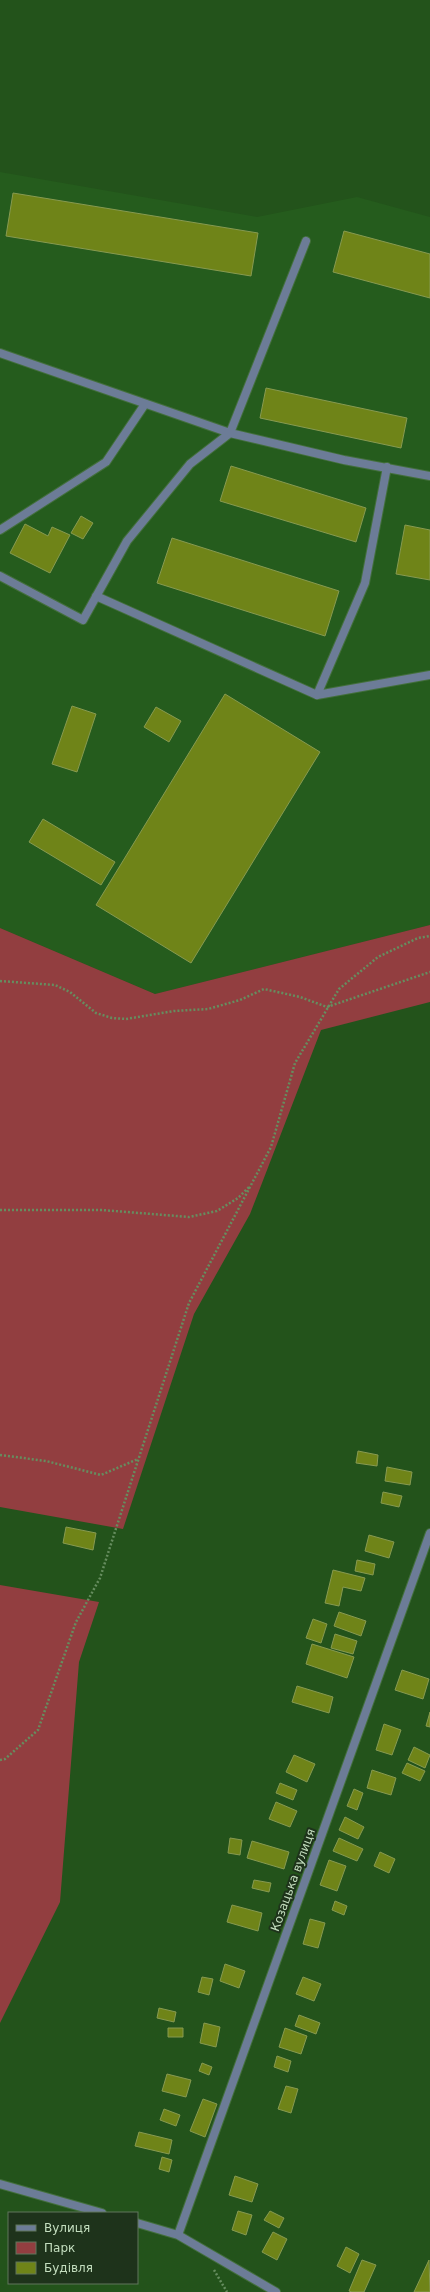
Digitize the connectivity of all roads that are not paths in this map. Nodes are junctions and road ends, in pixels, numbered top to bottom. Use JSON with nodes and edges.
{"nodes":[{"id":1,"x":306,"y":241,"type":"dead end"},
{"id":2,"x":0,"y":353,"type":"edge"},
{"id":3,"x":145,"y":404,"type":"junction"},
{"id":4,"x":230,"y":433,"type":"junction"},
{"id":5,"x":388,"y":467,"type":"junction"},
{"id":6,"x":430,"y":476,"type":"edge"},
{"id":7,"x":0,"y":530,"type":"edge"},
{"id":8,"x":0,"y":576,"type":"edge"},
{"id":9,"x":96,"y":596,"type":"junction"},
{"id":10,"x":430,"y":675,"type":"edge"},
{"id":11,"x":317,"y":695,"type":"junction"},
{"id":12,"x":430,"y":1533,"type":"edge"},
{"id":13,"x":0,"y":2184,"type":"edge"},
{"id":14,"x":98,"y":2212,"type":"edge"},
{"id":15,"x":138,"y":2223,"type":"edge"},
{"id":16,"x":178,"y":2235,"type":"junction"},
{"id":17,"x":276,"y":2292,"type":"edge"}],
"edges":[{"from":1,"to":4,"type":"street"},
{"from":2,"to":3,"type":"street"},
{"from":3,"to":4,"type":"street"},
{"from":3,"to":7,"type":"street"},
{"from":4,"to":5,"type":"street"},
{"from":4,"to":9,"type":"street"},
{"from":5,"to":6,"type":"street"},
{"from":5,"to":11,"type":"street"},
{"from":8,"to":9,"type":"street"},
{"from":9,"to":11,"type":"street"},
{"from":10,"to":11,"type":"street"},
{"from":12,"to":16,"type":"street","name":"Козацька вулиця"},
{"from":13,"to":14,"type":"street"},
{"from":15,"to":16,"type":"street"},
{"from":16,"to":17,"type":"street"}]}
